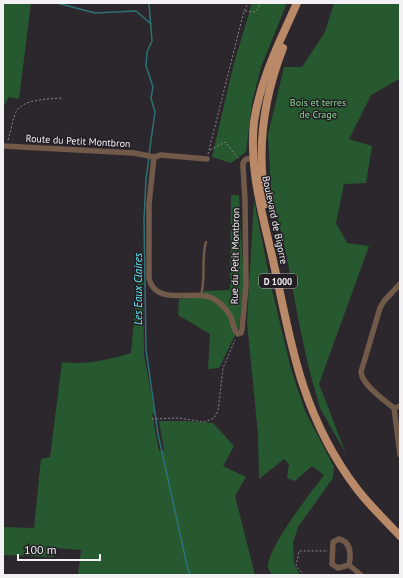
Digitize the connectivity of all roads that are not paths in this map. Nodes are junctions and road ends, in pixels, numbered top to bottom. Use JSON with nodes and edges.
{"nodes":[{"id":1,"x":296,"y":3,"type":"edge"},
{"id":2,"x":302,"y":3,"type":"edge"},
{"id":3,"x":4,"y":146,"type":"edge"},
{"id":4,"x":150,"y":156,"type":"junction"},
{"id":5,"x":253,"y":158,"type":"junction"},
{"id":6,"x":207,"y":159,"type":"road end"},
{"id":7,"x":206,"y":242,"type":"dead end"},
{"id":8,"x":400,"y":284,"type":"edge"},
{"id":9,"x":201,"y":295,"type":"junction"},
{"id":10,"x":397,"y":407,"type":"edge"},
{"id":11,"x":400,"y":455,"type":"edge"},
{"id":12,"x":400,"y":531,"type":"edge"},
{"id":13,"x":400,"y":536,"type":"edge"},
{"id":14,"x":349,"y":565,"type":"junction"},
{"id":15,"x":361,"y":575,"type":"edge"}],
"edges":[{"from":1,"to":5,"type":"main road","name":"Boulevard de Bigorre","number":"D 1000"},
{"from":2,"to":12,"type":"main road","name":"Boulevard de Bigorre","number":"D 1000"},
{"from":3,"to":4,"type":"street","name":"Route du Petit Montbron"},
{"from":4,"to":6,"type":"street","name":"Route du Petit Montbron"},
{"from":4,"to":9,"type":"street"},
{"from":5,"to":9,"type":"street","name":"Rue du Petit Montbron"},
{"from":5,"to":13,"type":"main road","name":"Boulevard de Bigorre","number":"D 1000"},
{"from":7,"to":9,"type":"lane"},
{"from":8,"to":10,"type":"street"},
{"from":10,"to":11,"type":"street"},
{"from":14,"to":14,"type":"street"},
{"from":14,"to":15,"type":"street"}]}
